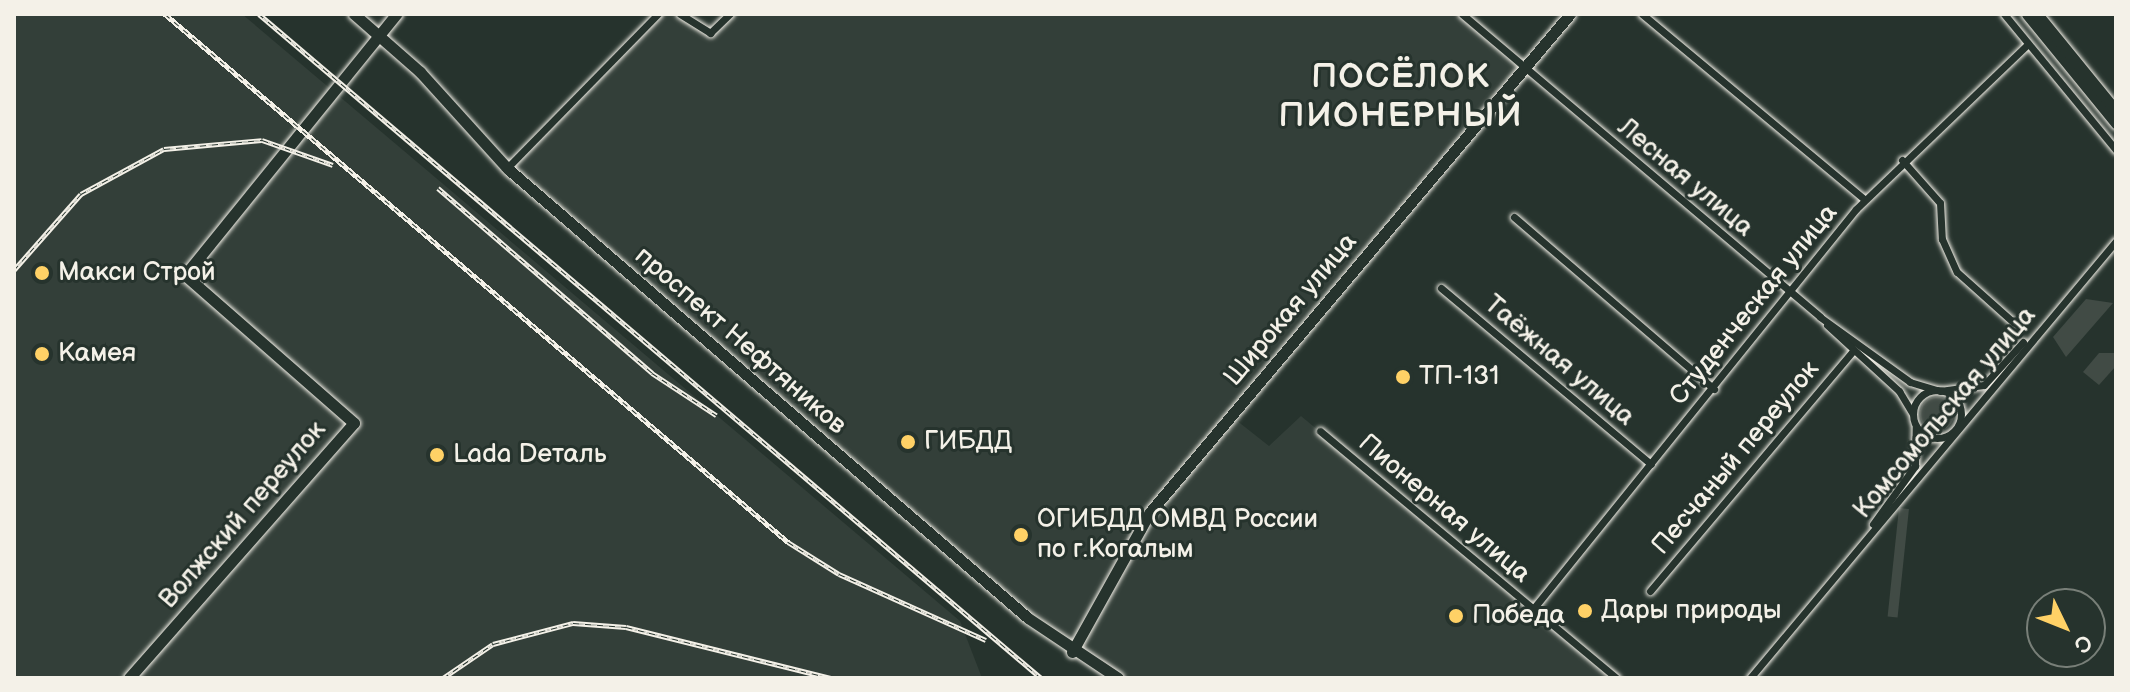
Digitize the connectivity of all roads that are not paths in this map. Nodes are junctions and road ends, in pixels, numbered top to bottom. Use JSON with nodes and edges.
{"nodes":[{"id":1,"x":354,"y":14,"type":"edge"},
{"id":2,"x":396,"y":14,"type":"edge"},
{"id":3,"x":658,"y":14,"type":"edge"},
{"id":4,"x":680,"y":14,"type":"edge"},
{"id":5,"x":730,"y":14,"type":"edge"},
{"id":6,"x":1462,"y":14,"type":"edge"},
{"id":7,"x":1570,"y":14,"type":"edge"},
{"id":8,"x":1642,"y":14,"type":"edge"},
{"id":9,"x":2004,"y":14,"type":"edge"},
{"id":10,"x":2027,"y":14,"type":"edge"},
{"id":11,"x":2037,"y":14,"type":"edge"},
{"id":12,"x":383,"y":35,"type":"junction"},
{"id":13,"x":2028,"y":44,"type":"junction"},
{"id":14,"x":1524,"y":69,"type":"junction"},
{"id":15,"x":2116,"y":111,"type":"edge"},
{"id":16,"x":2116,"y":123,"type":"edge"},
{"id":17,"x":2116,"y":150,"type":"edge"},
{"id":18,"x":1902,"y":160,"type":"junction"},
{"id":19,"x":507,"y":168,"type":"junction"},
{"id":20,"x":1865,"y":200,"type":"junction"},
{"id":21,"x":1514,"y":217,"type":"dead end"},
{"id":22,"x":2116,"y":241,"type":"edge"},
{"id":23,"x":1441,"y":288,"type":"dead end"},
{"id":24,"x":1790,"y":291,"type":"junction"},
{"id":25,"x":2059,"y":307,"type":"junction"},
{"id":26,"x":1820,"y":317,"type":"junction"},
{"id":27,"x":2014,"y":323,"type":"dead end"},
{"id":28,"x":1853,"y":351,"type":"junction"},
{"id":29,"x":1714,"y":389,"type":"junction"},
{"id":30,"x":1938,"y":390,"type":"junction"},
{"id":31,"x":1914,"y":421,"type":"junction"},
{"id":32,"x":1956,"y":429,"type":"junction"},
{"id":33,"x":1320,"y":431,"type":"dead end"},
{"id":34,"x":1651,"y":464,"type":"junction"},
{"id":35,"x":1862,"y":543,"type":"junction"},
{"id":36,"x":1650,"y":591,"type":"dead end"},
{"id":37,"x":1533,"y":609,"type":"junction"},
{"id":38,"x":1072,"y":652,"type":"junction"},
{"id":39,"x":129,"y":678,"type":"edge"},
{"id":40,"x":1118,"y":678,"type":"edge"},
{"id":41,"x":1616,"y":678,"type":"edge"},
{"id":42,"x":1750,"y":678,"type":"edge"}],
"edges":[{"from":1,"to":12,"type":"street","name":"проспект Нефтяников"},
{"from":2,"to":12,"type":"street"},
{"from":3,"to":19,"type":"street"},
{"from":4,"to":5,"type":"street"},
{"from":6,"to":14,"type":"street","name":"Лесная улица"},
{"from":7,"to":14,"type":"street","name":"Широкая улица"},
{"from":8,"to":20,"type":"street"},
{"from":9,"to":13,"type":"street"},
{"from":10,"to":16,"type":"street"},
{"from":11,"to":15,"type":"street"},
{"from":12,"to":19,"type":"street","name":"проспект Нефтяников"},
{"from":12,"to":39,"type":"street","name":"Волжский переулок"},
{"from":13,"to":17,"type":"street"},
{"from":13,"to":18,"type":"street","name":"Студенческая улица"},
{"from":14,"to":24,"type":"street","name":"Лесная улица"},
{"from":14,"to":38,"type":"street","name":"Широкая улица"},
{"from":18,"to":20,"type":"street","name":"Студенческая улица"},
{"from":18,"to":27,"type":"street"},
{"from":19,"to":38,"type":"street","name":"проспект Нефтяников"},
{"from":20,"to":24,"type":"street","name":"Студенческая улица"},
{"from":21,"to":29,"type":"street"},
{"from":22,"to":25,"type":"street","name":"Комсомольская улица"},
{"from":23,"to":34,"type":"street","name":"Таёжная улица"},
{"from":24,"to":26,"type":"street","name":"Лесная улица"},
{"from":24,"to":29,"type":"street","name":"Студенческая улица"},
{"from":25,"to":30,"type":"street","name":"Комсомольская улица"},
{"from":25,"to":32,"type":"street","name":"Комсомольская улица"},
{"from":26,"to":28,"type":"street","name":"Лесная улица"},
{"from":26,"to":30,"type":"street","name":"Лесная улица"},
{"from":28,"to":31,"type":"street","name":"Лесная улица"},
{"from":28,"to":36,"type":"street","name":"Песчаный переулок"},
{"from":29,"to":34,"type":"street","name":"Студенческая улица"},
{"from":30,"to":31,"type":"street"},
{"from":30,"to":32,"type":"street"},
{"from":31,"to":32,"type":"street"},
{"from":31,"to":35,"type":"street","name":"Комсомольская улица"},
{"from":32,"to":35,"type":"street","name":"Комсомольская улица"},
{"from":33,"to":37,"type":"street","name":"Пионерная улица"},
{"from":34,"to":37,"type":"street","name":"Студенческая улица"},
{"from":35,"to":42,"type":"street","name":"Комсомольская улица"},
{"from":37,"to":41,"type":"street","name":"Пионерная улица"},
{"from":38,"to":40,"type":"street","name":"проспект Нефтяников"}]}
